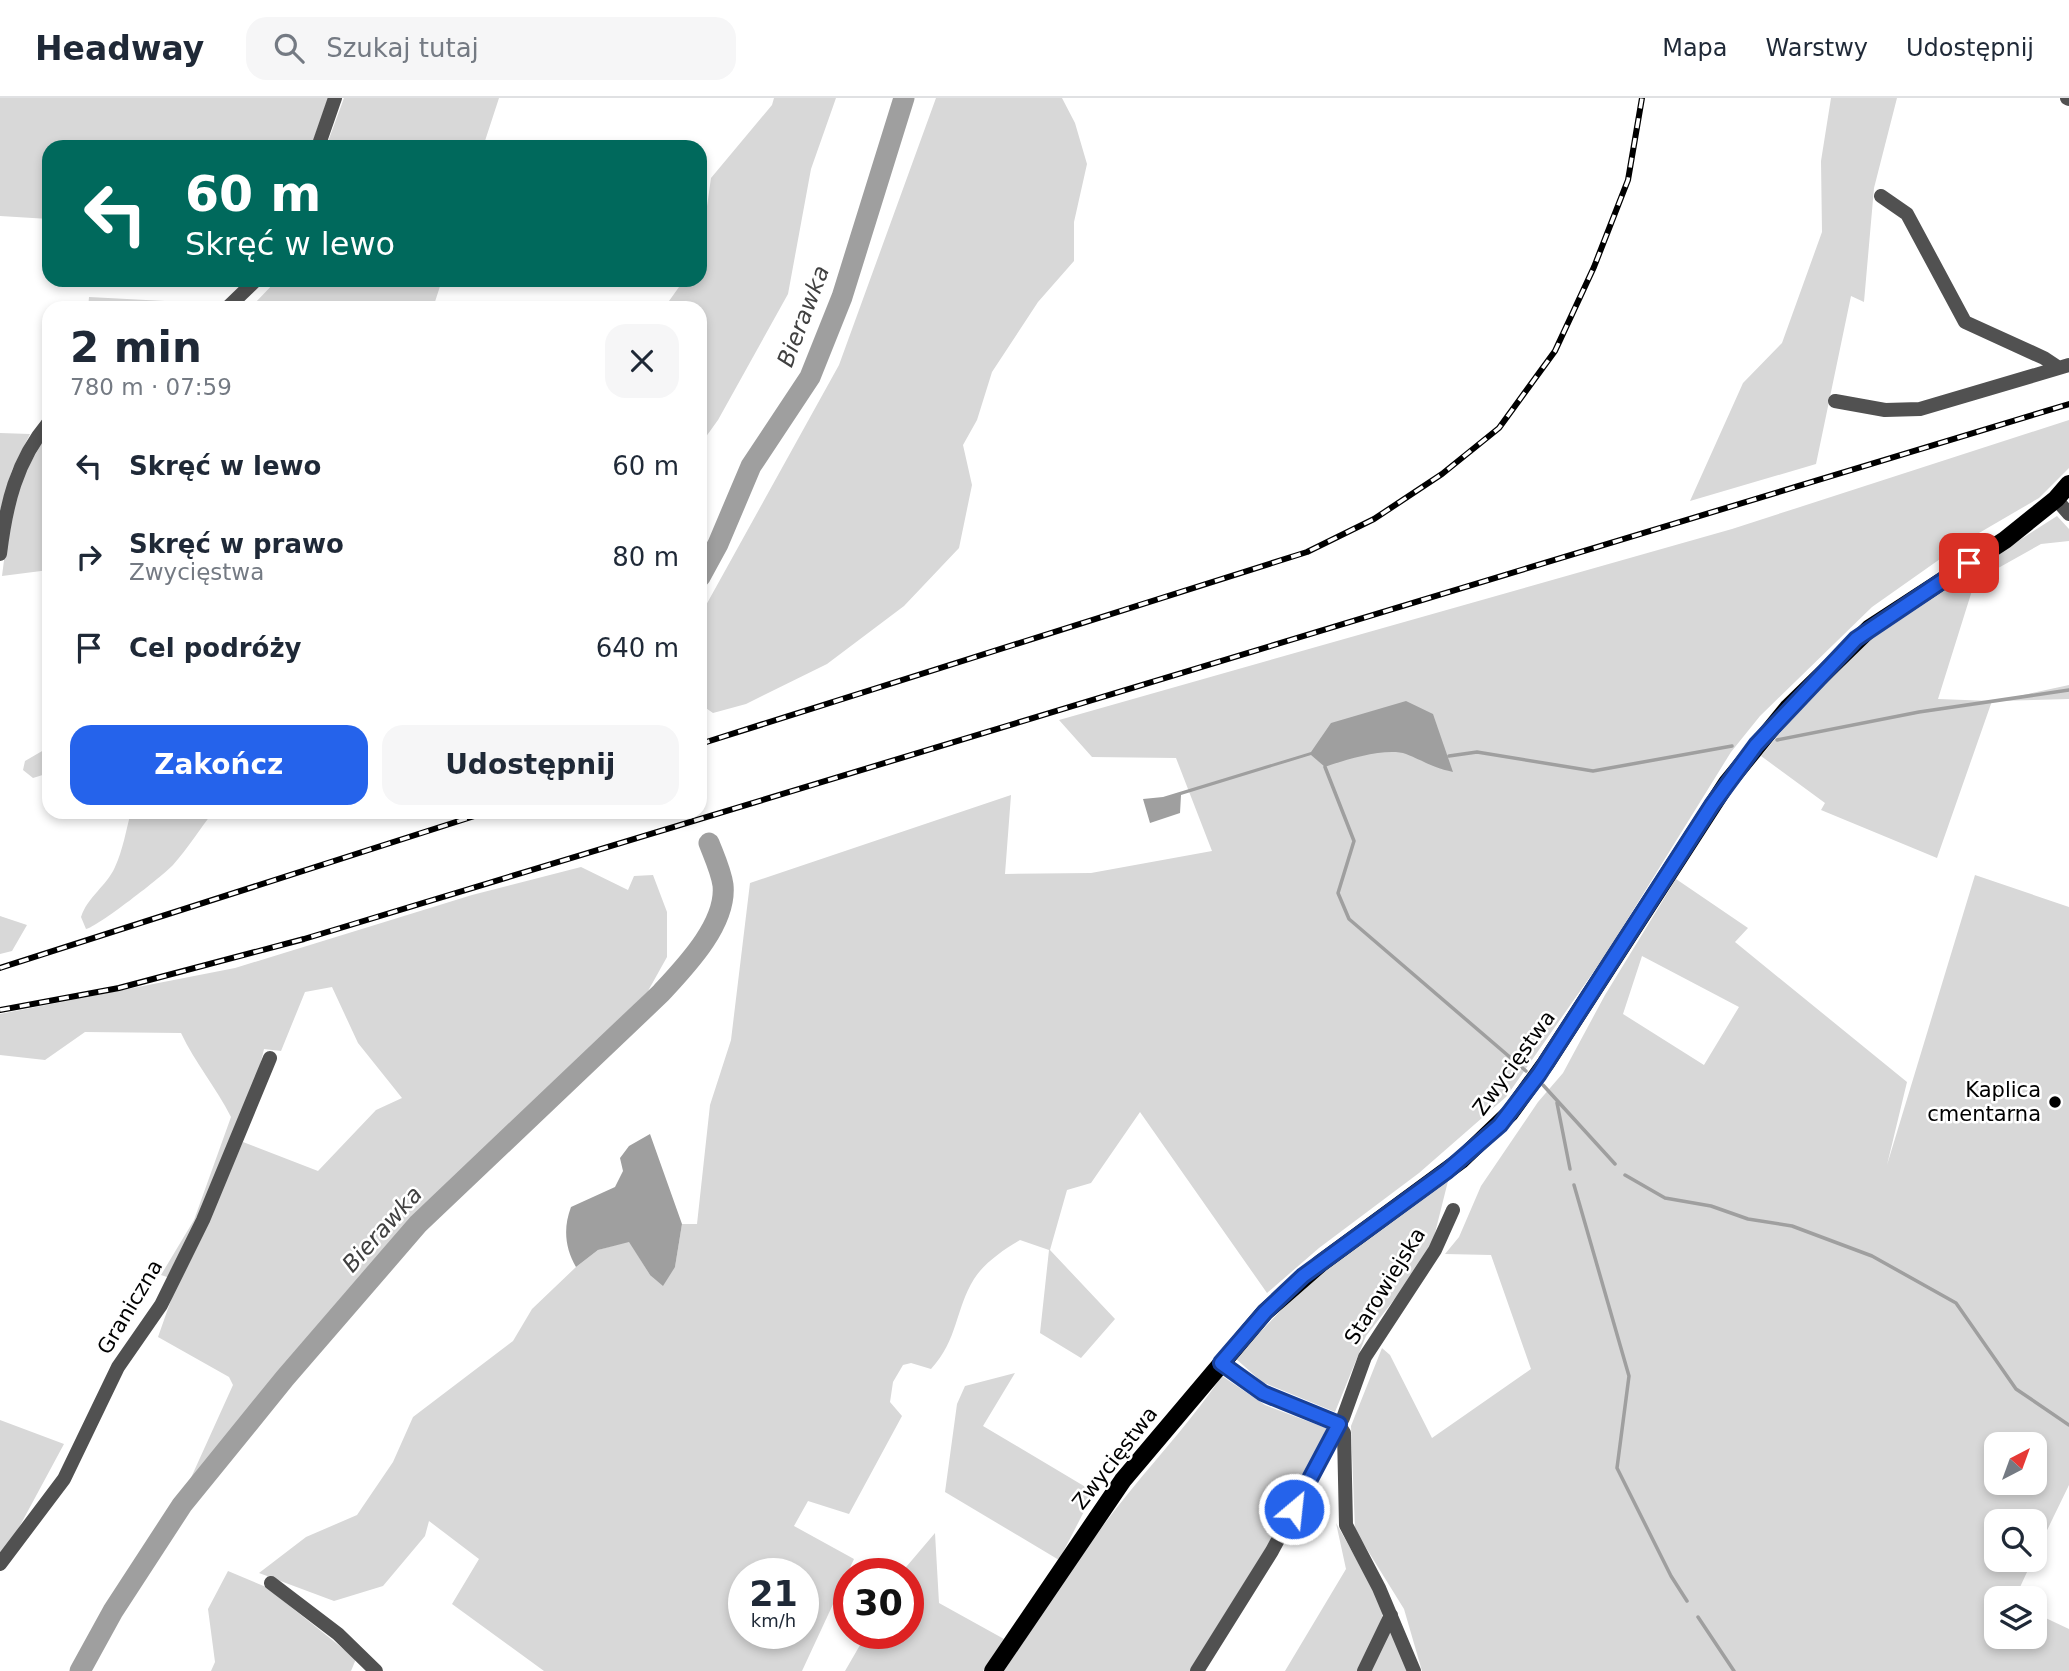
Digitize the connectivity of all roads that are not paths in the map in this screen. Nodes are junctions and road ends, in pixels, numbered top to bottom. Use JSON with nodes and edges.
{"nodes":[{"id":1,"x":335,"y":98,"type":"edge"},
{"id":2,"x":320,"y":140,"type":"edge"},
{"id":3,"x":1881,"y":196,"type":"dead end"},
{"id":4,"x":249,"y":287,"type":"edge"},
{"id":5,"x":234,"y":301,"type":"edge"},
{"id":6,"x":2064,"y":367,"type":"edge"},
{"id":7,"x":1835,"y":401,"type":"dead end"},
{"id":8,"x":42,"y":431,"type":"edge"},
{"id":9,"x":2069,"y":484,"type":"edge"},
{"id":10,"x":2056,"y":499,"type":"junction"},
{"id":11,"x":2069,"y":514,"type":"edge"},
{"id":12,"x":0,"y":554,"type":"edge"},
{"id":13,"x":270,"y":1058,"type":"dead end"},
{"id":14,"x":1453,"y":1210,"type":"dead end"},
{"id":15,"x":1221,"y":1363,"type":"junction"},
{"id":16,"x":1339,"y":1424,"type":"junction"},
{"id":17,"x":0,"y":1564,"type":"edge"},
{"id":18,"x":271,"y":1583,"type":"dead end"},
{"id":19,"x":1391,"y":1615,"type":"junction"},
{"id":20,"x":376,"y":1671,"type":"edge"},
{"id":21,"x":993,"y":1671,"type":"edge"},
{"id":22,"x":1197,"y":1671,"type":"edge"},
{"id":23,"x":1364,"y":1671,"type":"edge"},
{"id":24,"x":1414,"y":1671,"type":"edge"}],
"edges":[{"from":1,"to":2,"type":"street"},
{"from":3,"to":6,"type":"street"},
{"from":4,"to":5,"type":"street"},
{"from":6,"to":7,"type":"street"},
{"from":8,"to":12,"type":"street"},
{"from":9,"to":10,"type":"main road","name":"Zwycięstwa"},
{"from":10,"to":11,"type":"street"},
{"from":10,"to":15,"type":"main road","name":"Zwycięstwa"},
{"from":13,"to":17,"type":"street","name":"Graniczna"},
{"from":14,"to":16,"type":"street","name":"Starowiejska"},
{"from":15,"to":16,"type":"street"},
{"from":15,"to":21,"type":"main road","name":"Zwycięstwa"},
{"from":16,"to":19,"type":"street","name":"Starowiejska"},
{"from":16,"to":22,"type":"street","name":"Starowiejska"},
{"from":18,"to":20,"type":"street"},
{"from":19,"to":23,"type":"street"},
{"from":19,"to":24,"type":"street","name":"Starowiejska"}]}
